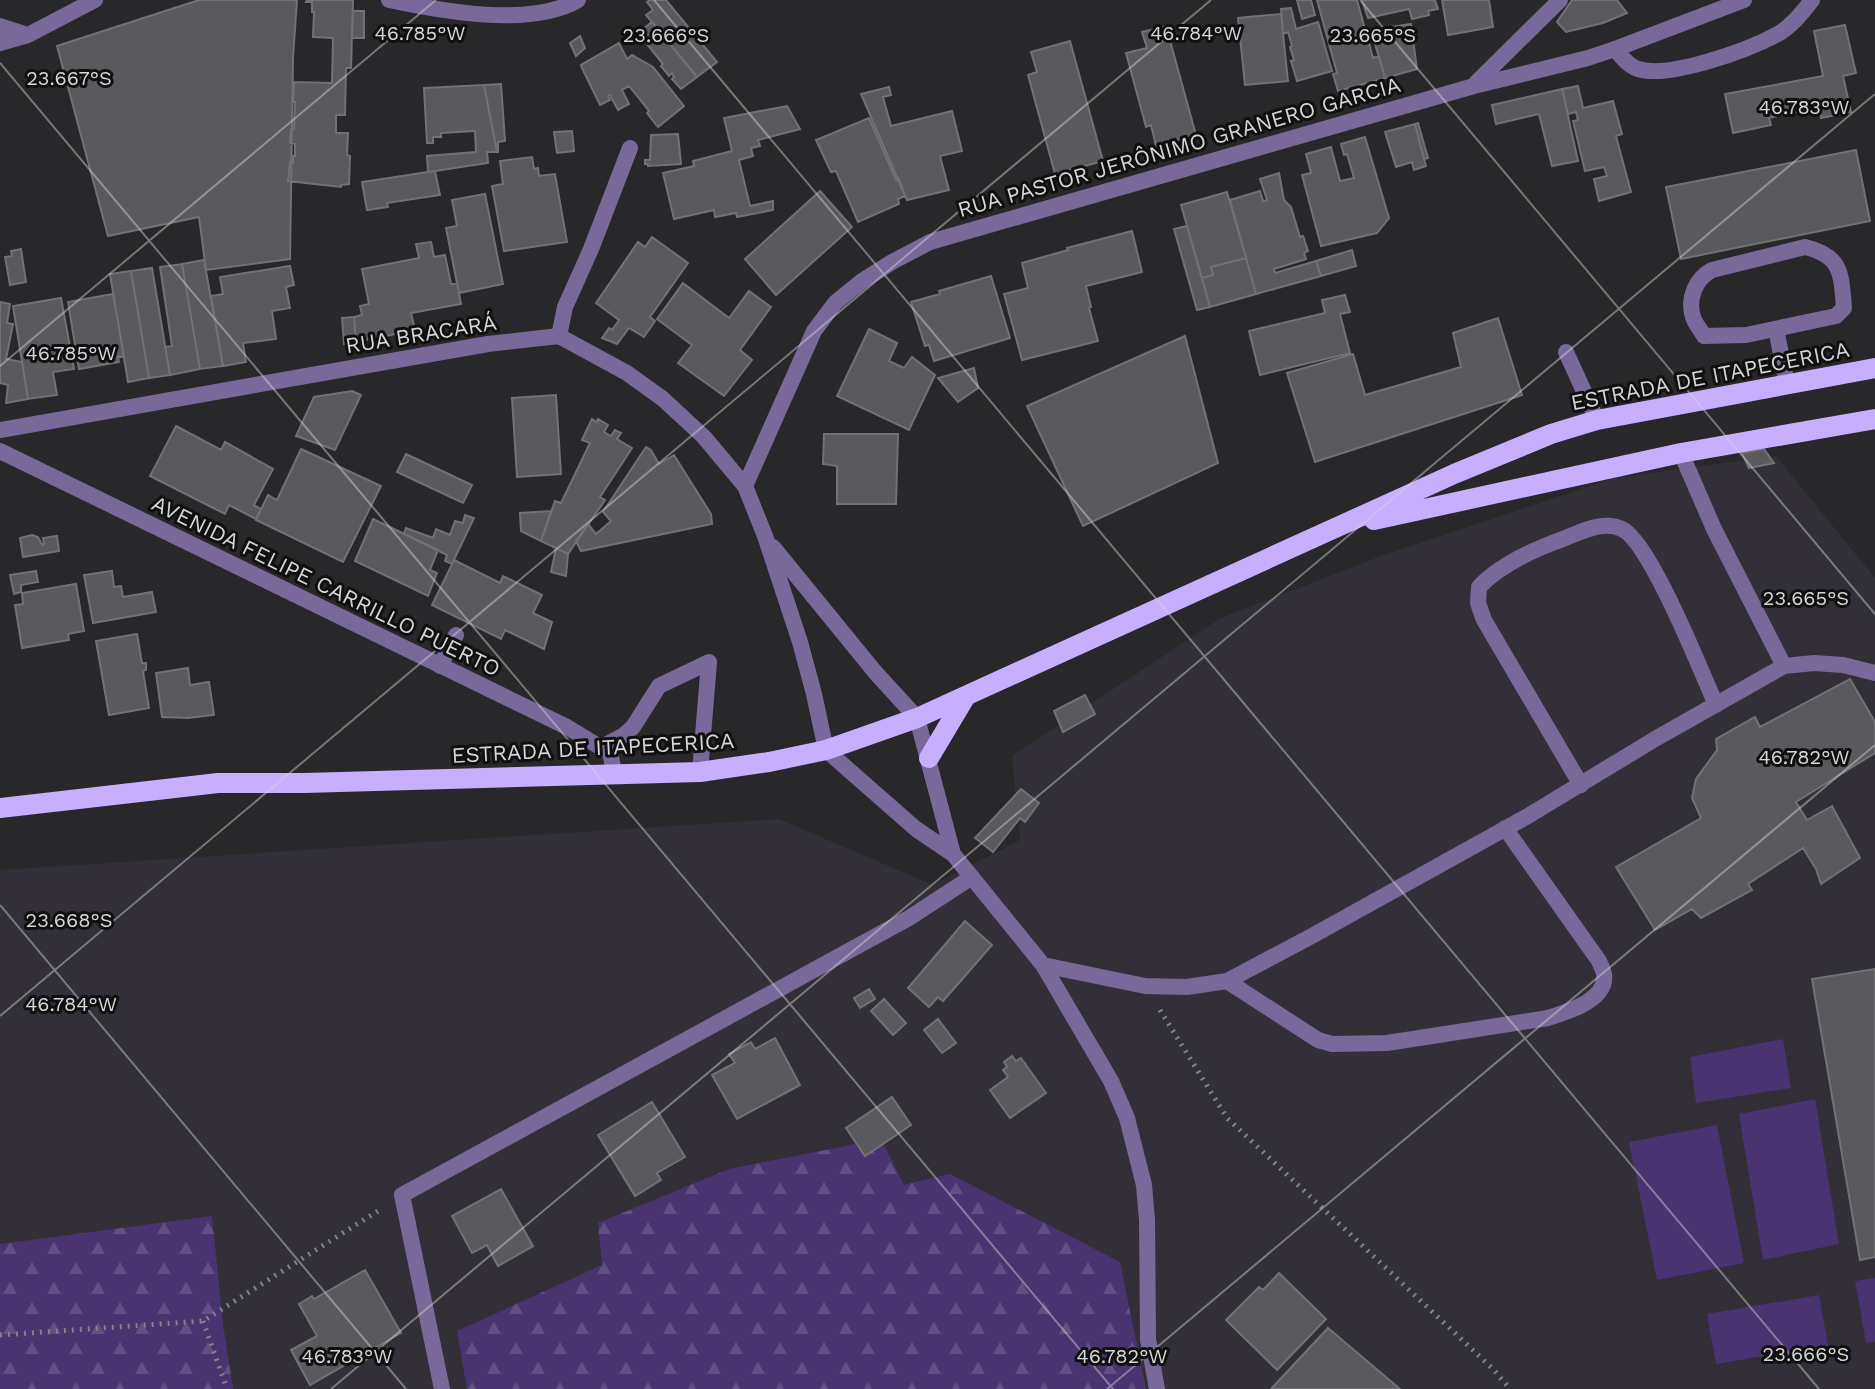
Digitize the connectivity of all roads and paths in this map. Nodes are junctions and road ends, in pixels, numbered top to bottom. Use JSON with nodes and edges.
{"nodes":[{"id":1,"x":95,"y":0,"type":"edge"},
{"id":2,"x":389,"y":0,"type":"edge"},
{"id":3,"x":578,"y":0,"type":"edge"},
{"id":4,"x":1560,"y":0,"type":"edge"},
{"id":5,"x":1744,"y":0,"type":"edge"},
{"id":6,"x":1812,"y":0,"type":"edge"},
{"id":7,"x":0,"y":26,"type":"edge"},
{"id":8,"x":28,"y":35,"type":"junction"},
{"id":9,"x":0,"y":43,"type":"edge"},
{"id":10,"x":1615,"y":49,"type":"junction"},
{"id":11,"x":1474,"y":86,"type":"junction"},
{"id":12,"x":630,"y":148,"type":"dead end"},
{"id":13,"x":1776,"y":329,"type":"junction"},
{"id":14,"x":559,"y":336,"type":"junction"},
{"id":15,"x":1566,"y":352,"type":"dead end"},
{"id":16,"x":1875,"y":368,"type":"edge"},
{"id":17,"x":1787,"y":384,"type":"junction"},
{"id":18,"x":1875,"y":419,"type":"edge"},
{"id":19,"x":1597,"y":420,"type":"junction"},
{"id":20,"x":0,"y":430,"type":"edge"},
{"id":21,"x":0,"y":451,"type":"edge"},
{"id":22,"x":1681,"y":453,"type":"junction"},
{"id":23,"x":745,"y":486,"type":"junction"},
{"id":24,"x":1335,"y":529,"type":"junction"},
{"id":25,"x":765,"y":536,"type":"junction"},
{"id":26,"x":456,"y":635,"type":"dead end"},
{"id":27,"x":440,"y":666,"type":"junction"},
{"id":28,"x":1784,"y":666,"type":"junction"},
{"id":29,"x":1875,"y":673,"type":"edge"},
{"id":30,"x":966,"y":696,"type":"junction"},
{"id":31,"x":1716,"y":705,"type":"junction"},
{"id":32,"x":917,"y":718,"type":"junction"},
{"id":33,"x":602,"y":747,"type":"junction"},
{"id":34,"x":826,"y":750,"type":"junction"},
{"id":35,"x":929,"y":758,"type":"junction"},
{"id":36,"x":700,"y":772,"type":"junction"},
{"id":37,"x":615,"y":775,"type":"junction"},
{"id":38,"x":1581,"y":785,"type":"junction"},
{"id":39,"x":0,"y":808,"type":"edge"},
{"id":40,"x":1505,"y":828,"type":"junction"},
{"id":41,"x":953,"y":854,"type":"junction"},
{"id":42,"x":972,"y":877,"type":"junction"},
{"id":43,"x":1043,"y":965,"type":"junction"},
{"id":44,"x":1227,"y":981,"type":"junction"},
{"id":45,"x":1145,"y":986,"type":"junction"},
{"id":46,"x":402,"y":1195,"type":"junction"},
{"id":47,"x":203,"y":1321,"type":"junction"},
{"id":48,"x":0,"y":1335,"type":"edge"},
{"id":49,"x":227,"y":1389,"type":"edge"},
{"id":50,"x":442,"y":1389,"type":"edge"},
{"id":51,"x":1157,"y":1389,"type":"edge"},
{"id":52,"x":1510,"y":1389,"type":"edge"}],
"edges":[{"from":1,"to":8,"type":"street"},
{"from":2,"to":3,"type":"street"},
{"from":4,"to":11,"type":"street"},
{"from":5,"to":10,"type":"street","name":"RUA PASTOR JERÔNIMO GRANERO GARCIA"},
{"from":6,"to":10,"type":"street"},
{"from":7,"to":8,"type":"street"},
{"from":8,"to":9,"type":"street"},
{"from":10,"to":11,"type":"street","name":"RUA PASTOR JERÔNIMO GRANERO GARCIA"},
{"from":11,"to":23,"type":"street","name":"RUA PASTOR JERÔNIMO GRANERO GARCIA"},
{"from":12,"to":14,"type":"street"},
{"from":13,"to":13,"type":"street"},
{"from":13,"to":17,"type":"street"},
{"from":14,"to":20,"type":"street","name":"RUA BRACARÁ"},
{"from":14,"to":23,"type":"street"},
{"from":15,"to":19,"type":"street"},
{"from":16,"to":17,"type":"main road","name":"ESTRADA DE ITAPECERICA"},
{"from":17,"to":19,"type":"main road","name":"ESTRADA DE ITAPECERICA"},
{"from":18,"to":22,"type":"main road","name":"ESTRADA DE ITAPECERICA"},
{"from":19,"to":24,"type":"main road","name":"ESTRADA DE ITAPECERICA"},
{"from":21,"to":27,"type":"street","name":"AVENIDA FELIPE CARRILLO PUERTO"},
{"from":22,"to":24,"type":"main road","name":"ESTRADA DE ITAPECERICA"},
{"from":22,"to":28,"type":"street"},
{"from":23,"to":25,"type":"street"},
{"from":24,"to":30,"type":"main road","name":"ESTRADA DE ITAPECERICA"},
{"from":25,"to":32,"type":"street"},
{"from":25,"to":34,"type":"street"},
{"from":26,"to":27,"type":"street"},
{"from":27,"to":33,"type":"street","name":"AVENIDA FELIPE CARRILLO PUERTO"},
{"from":28,"to":29,"type":"street"},
{"from":28,"to":31,"type":"street"},
{"from":30,"to":32,"type":"main road","name":"ESTRADA DE ITAPECERICA"},
{"from":30,"to":35,"type":"main road"},
{"from":31,"to":38,"type":"street"},
{"from":31,"to":38,"type":"street"},
{"from":32,"to":34,"type":"main road","name":"ESTRADA DE ITAPECERICA"},
{"from":32,"to":35,"type":"street"},
{"from":33,"to":36,"type":"street"},
{"from":33,"to":37,"type":"street"},
{"from":34,"to":36,"type":"main road","name":"ESTRADA DE ITAPECERICA"},
{"from":34,"to":41,"type":"street"},
{"from":35,"to":41,"type":"street"},
{"from":36,"to":37,"type":"main road","name":"ESTRADA DE ITAPECERICA"},
{"from":37,"to":39,"type":"main road","name":"ESTRADA DE ITAPECERICA"},
{"from":38,"to":40,"type":"street"},
{"from":40,"to":44,"type":"street"},
{"from":40,"to":44,"type":"street"},
{"from":41,"to":42,"type":"street"},
{"from":42,"to":43,"type":"street"},
{"from":42,"to":46,"type":"street"},
{"from":43,"to":45,"type":"street"},
{"from":43,"to":51,"type":"street"},
{"from":44,"to":45,"type":"street"},
{"from":45,"to":52,"type":"path"},
{"from":46,"to":47,"type":"path"},
{"from":46,"to":50,"type":"street"},
{"from":47,"to":48,"type":"path"},
{"from":47,"to":49,"type":"path"}]}
